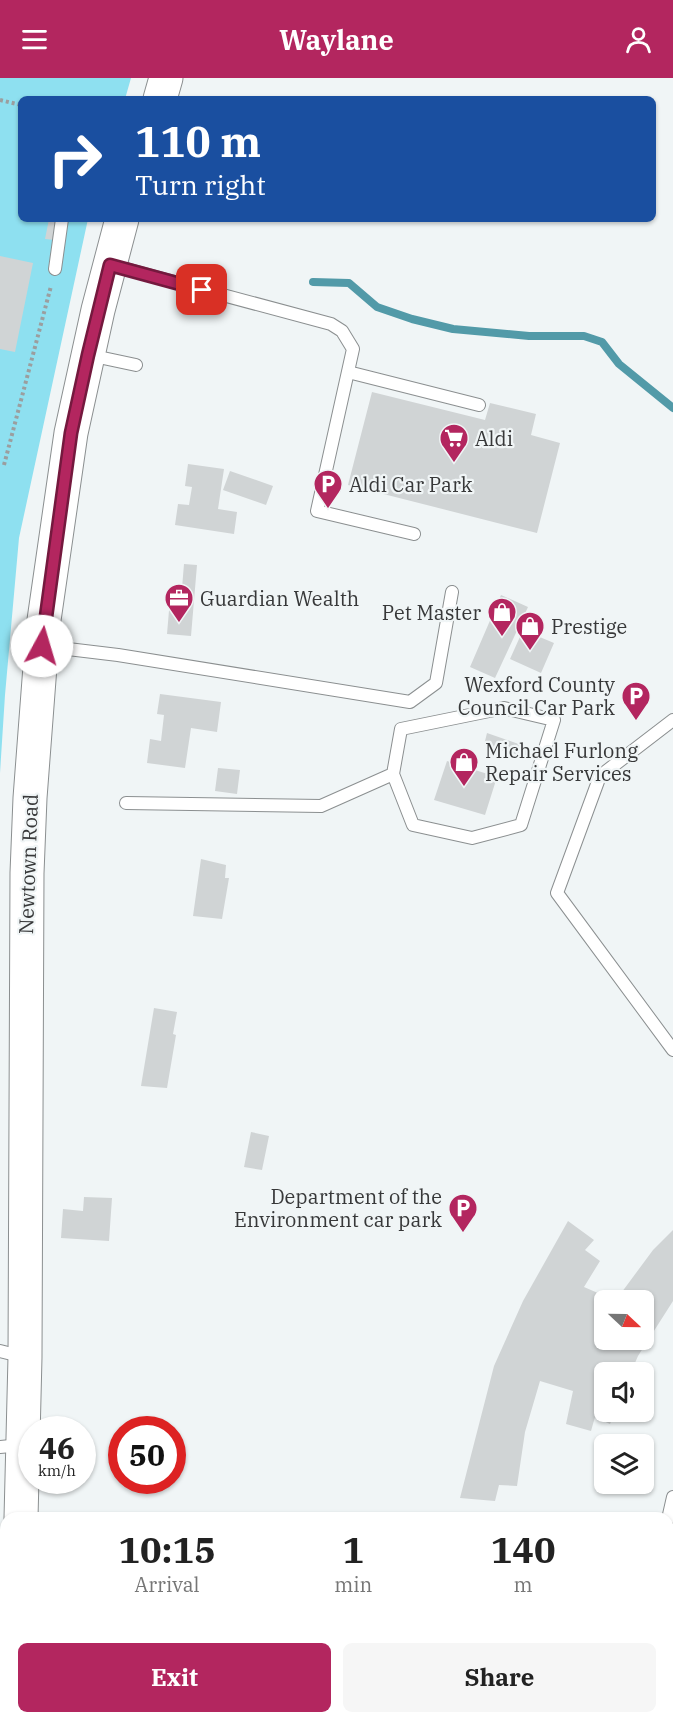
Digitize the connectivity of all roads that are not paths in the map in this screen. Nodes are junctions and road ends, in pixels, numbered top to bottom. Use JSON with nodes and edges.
{"nodes":[{"id":1,"x":166,"y":78,"type":"edge"},
{"id":2,"x":161,"y":96,"type":"edge"},
{"id":3,"x":62,"y":222,"type":"edge"},
{"id":4,"x":121,"y":222,"type":"edge"},
{"id":5,"x":110,"y":265,"type":"junction"},
{"id":6,"x":55,"y":269,"type":"road end"},
{"id":7,"x":88,"y":355,"type":"junction"},
{"id":8,"x":136,"y":366,"type":"dead end"},
{"id":9,"x":348,"y":372,"type":"junction"},
{"id":10,"x":479,"y":405,"type":"dead end"},
{"id":11,"x":414,"y":534,"type":"dead end"},
{"id":12,"x":452,"y":592,"type":"dead end"},
{"id":13,"x":42,"y":646,"type":"junction"},
{"id":14,"x":673,"y":720,"type":"edge"},
{"id":15,"x":393,"y":774,"type":"junction"},
{"id":16,"x":126,"y":803,"type":"dead end"},
{"id":17,"x":673,"y":1050,"type":"edge"},
{"id":18,"x":12,"y":1354,"type":"edge"},
{"id":19,"x":11,"y":1446,"type":"edge"},
{"id":20,"x":673,"y":1497,"type":"edge"},
{"id":21,"x":20,"y":1512,"type":"edge"},
{"id":22,"x":670,"y":1512,"type":"edge"}],
"edges":[{"from":1,"to":2,"type":"main road"},
{"from":3,"to":6,"type":"lane"},
{"from":4,"to":5,"type":"main road","name":"Newtown Road"},
{"from":5,"to":7,"type":"main road","name":"Newtown Road"},
{"from":5,"to":9,"type":"lane"},
{"from":7,"to":8,"type":"lane"},
{"from":7,"to":13,"type":"main road","name":"Newtown Road"},
{"from":9,"to":10,"type":"lane"},
{"from":9,"to":11,"type":"lane"},
{"from":12,"to":13,"type":"lane"},
{"from":13,"to":18,"type":"main road","name":"Newtown Road"},
{"from":14,"to":17,"type":"lane"},
{"from":15,"to":15,"type":"lane"},
{"from":15,"to":16,"type":"lane"},
{"from":18,"to":19,"type":"main road","name":"Newtown Road"},
{"from":19,"to":21,"type":"main road","name":"Newtown Road"},
{"from":20,"to":22,"type":"lane"}]}
